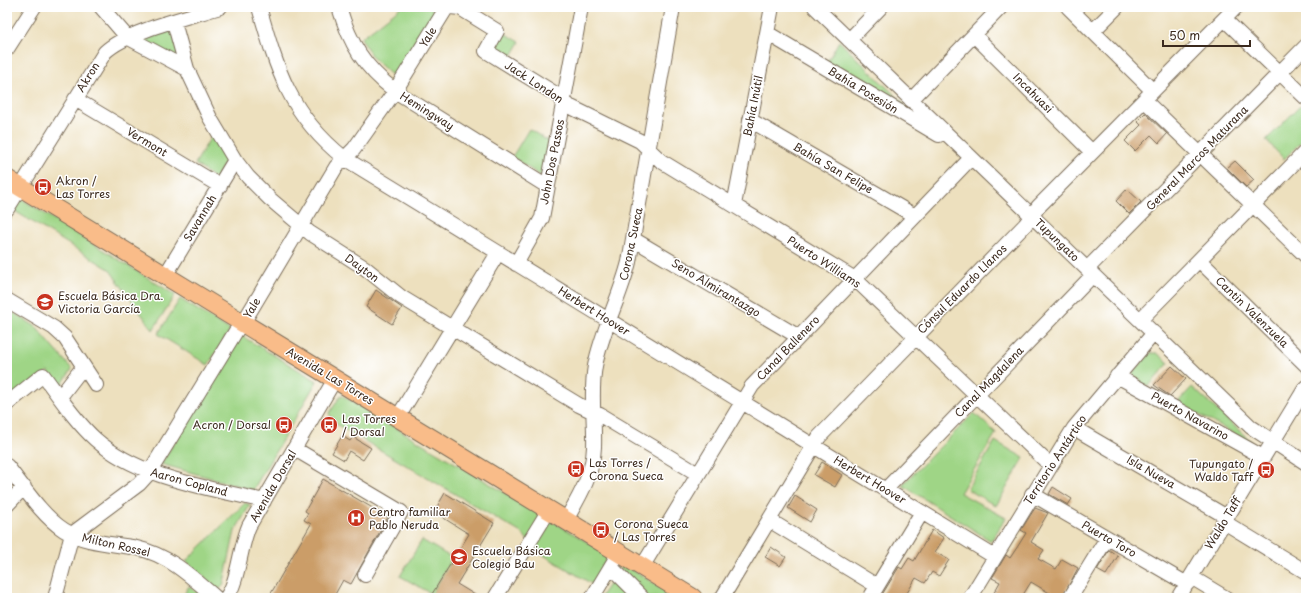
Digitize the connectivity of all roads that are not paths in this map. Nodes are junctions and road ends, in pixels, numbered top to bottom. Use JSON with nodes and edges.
{"nodes":[{"id":1,"x":34,"y":7,"type":"edge"},
{"id":2,"x":101,"y":7,"type":"edge"},
{"id":3,"x":220,"y":7,"type":"edge"},
{"id":4,"x":258,"y":7,"type":"edge"},
{"id":5,"x":339,"y":7,"type":"edge"},
{"id":6,"x":448,"y":7,"type":"edge"},
{"id":7,"x":581,"y":7,"type":"edge"},
{"id":8,"x":673,"y":7,"type":"edge"},
{"id":9,"x":772,"y":7,"type":"edge"},
{"id":10,"x":815,"y":7,"type":"edge"},
{"id":11,"x":881,"y":7,"type":"edge"},
{"id":12,"x":1001,"y":7,"type":"edge"},
{"id":13,"x":1068,"y":7,"type":"edge"},
{"id":14,"x":1117,"y":7,"type":"edge"},
{"id":15,"x":1236,"y":7,"type":"edge"},
{"id":16,"x":1224,"y":19,"type":"junction"},
{"id":17,"x":174,"y":22,"type":"junction"},
{"id":18,"x":1093,"y":31,"type":"junction"},
{"id":19,"x":767,"y":33,"type":"junction"},
{"id":20,"x":974,"y":35,"type":"junction"},
{"id":21,"x":127,"y":38,"type":"junction"},
{"id":22,"x":849,"y":40,"type":"junction"},
{"id":23,"x":1306,"y":46,"type":"edge"},
{"id":24,"x":7,"y":49,"type":"edge"},
{"id":25,"x":187,"y":69,"type":"junction"},
{"id":26,"x":1280,"y":73,"type":"junction"},
{"id":27,"x":395,"y":91,"type":"junction"},
{"id":28,"x":1149,"y":95,"type":"junction"},
{"id":29,"x":1306,"y":98,"type":"edge"},
{"id":30,"x":75,"y":99,"type":"junction"},
{"id":31,"x":911,"y":100,"type":"junction"},
{"id":32,"x":564,"y":101,"type":"junction"},
{"id":33,"x":750,"y":120,"type":"junction"},
{"id":34,"x":959,"y":146,"type":"junction"},
{"id":35,"x":648,"y":149,"type":"junction"},
{"id":36,"x":1306,"y":151,"type":"edge"},
{"id":37,"x":1092,"y":152,"type":"junction"},
{"id":38,"x":1200,"y":154,"type":"junction"},
{"id":39,"x":344,"y":158,"type":"junction"},
{"id":40,"x":971,"y":158,"type":"junction"},
{"id":41,"x":235,"y":160,"type":"junction"},
{"id":42,"x":14,"y":183,"type":"edge"},
{"id":43,"x":220,"y":186,"type":"junction"},
{"id":44,"x":547,"y":186,"type":"junction"},
{"id":45,"x":734,"y":205,"type":"junction"},
{"id":46,"x":1252,"y":205,"type":"junction"},
{"id":47,"x":7,"y":209,"type":"edge"},
{"id":48,"x":916,"y":216,"type":"junction"},
{"id":49,"x":1031,"y":216,"type":"junction"},
{"id":50,"x":301,"y":225,"type":"junction"},
{"id":51,"x":633,"y":238,"type":"junction"},
{"id":52,"x":498,"y":253,"type":"junction"},
{"id":53,"x":1306,"y":256,"type":"edge"},
{"id":54,"x":1199,"y":260,"type":"junction"},
{"id":55,"x":516,"y":264,"type":"junction"},
{"id":56,"x":1090,"y":272,"type":"junction"},
{"id":57,"x":165,"y":276,"type":"junction"},
{"id":58,"x":855,"y":279,"type":"junction"},
{"id":59,"x":7,"y":300,"type":"edge"},
{"id":60,"x":608,"y":320,"type":"junction"},
{"id":61,"x":1140,"y":320,"type":"junction"},
{"id":62,"x":243,"y":323,"type":"junction"},
{"id":63,"x":452,"y":328,"type":"junction"},
{"id":64,"x":1154,"y":332,"type":"junction"},
{"id":65,"x":915,"y":336,"type":"junction"},
{"id":66,"x":799,"y":337,"type":"junction"},
{"id":67,"x":1306,"y":365,"type":"edge"},
{"id":68,"x":83,"y":367,"type":"junction"},
{"id":69,"x":1116,"y":376,"type":"junction"},
{"id":70,"x":335,"y":379,"type":"junction"},
{"id":71,"x":96,"y":385,"type":"dead end"},
{"id":72,"x":1306,"y":387,"type":"edge"},
{"id":73,"x":977,"y":395,"type":"junction"},
{"id":74,"x":60,"y":397,"type":"junction"},
{"id":75,"x":742,"y":403,"type":"junction"},
{"id":76,"x":7,"y":404,"type":"edge"},
{"id":77,"x":592,"y":411,"type":"junction"},
{"id":78,"x":398,"y":418,"type":"junction"},
{"id":79,"x":1074,"y":428,"type":"junction"},
{"id":80,"x":1272,"y":442,"type":"junction"},
{"id":81,"x":813,"y":446,"type":"junction"},
{"id":82,"x":294,"y":449,"type":"junction"},
{"id":83,"x":1263,"y":457,"type":"junction"},
{"id":84,"x":1306,"y":463,"type":"edge"},
{"id":85,"x":1050,"y":465,"type":"junction"},
{"id":86,"x":7,"y":466,"type":"edge"},
{"id":87,"x":149,"y":473,"type":"junction"},
{"id":88,"x":698,"y":474,"type":"junction"},
{"id":89,"x":24,"y":486,"type":"junction"},
{"id":90,"x":885,"y":490,"type":"junction"},
{"id":91,"x":1032,"y":494,"type":"junction"},
{"id":92,"x":264,"y":501,"type":"junction"},
{"id":93,"x":7,"y":505,"type":"edge"},
{"id":94,"x":549,"y":510,"type":"junction"},
{"id":95,"x":922,"y":512,"type":"junction"},
{"id":96,"x":1226,"y":519,"type":"junction"},
{"id":97,"x":566,"y":520,"type":"junction"},
{"id":98,"x":769,"y":520,"type":"junction"},
{"id":99,"x":72,"y":534,"type":"junction"},
{"id":100,"x":1107,"y":538,"type":"junction"},
{"id":101,"x":995,"y":556,"type":"junction"},
{"id":102,"x":615,"y":560,"type":"junction"},
{"id":103,"x":642,"y":566,"type":"junction"},
{"id":104,"x":1304,"y":566,"type":"edge"},
{"id":105,"x":365,"y":575,"type":"dead end"},
{"id":106,"x":1189,"y":580,"type":"junction"},
{"id":107,"x":873,"y":592,"type":"edge"},
{"id":108,"x":55,"y":598,"type":"edge"},
{"id":109,"x":216,"y":598,"type":"edge"},
{"id":110,"x":226,"y":598,"type":"edge"},
{"id":111,"x":495,"y":598,"type":"edge"},
{"id":112,"x":592,"y":598,"type":"edge"},
{"id":113,"x":642,"y":598,"type":"edge"},
{"id":114,"x":694,"y":598,"type":"edge"},
{"id":115,"x":722,"y":598,"type":"edge"},
{"id":116,"x":970,"y":598,"type":"edge"},
{"id":117,"x":1070,"y":598,"type":"edge"},
{"id":118,"x":1178,"y":598,"type":"edge"},
{"id":119,"x":1226,"y":598,"type":"edge"}],
"edges":[{"from":1,"to":24,"type":"street"},
{"from":2,"to":21,"type":"street"},
{"from":3,"to":17,"type":"street","name":"Akron"},
{"from":4,"to":39,"type":"street","name":"Herbert Hoover"},
{"from":5,"to":27,"type":"street","name":"Hemingway"},
{"from":6,"to":27,"type":"street","name":"Yale"},
{"from":6,"to":32,"type":"street","name":"Jack London"},
{"from":7,"to":32,"type":"street","name":"John Dos Passos"},
{"from":8,"to":35,"type":"street","name":"Corona Sueca"},
{"from":9,"to":19,"type":"street","name":"Bahía Inútil"},
{"from":10,"to":22,"type":"street","name":"Tupungato"},
{"from":11,"to":22,"type":"street"},
{"from":12,"to":20,"type":"street"},
{"from":13,"to":18,"type":"street"},
{"from":14,"to":18,"type":"street"},
{"from":15,"to":16,"type":"street","name":"Cónsul Eduardo Llanos"},
{"from":16,"to":26,"type":"street"},
{"from":16,"to":28,"type":"street","name":"Cónsul Eduardo Llanos"},
{"from":17,"to":21,"type":"street","name":"Akron"},
{"from":17,"to":25,"type":"street","name":"Dayton"},
{"from":18,"to":28,"type":"street"},
{"from":19,"to":33,"type":"street","name":"Bahía Inútil"},
{"from":19,"to":34,"type":"street","name":"Bahía Posesión"},
{"from":20,"to":31,"type":"street"},
{"from":20,"to":37,"type":"street","name":"Incahuasi"},
{"from":21,"to":25,"type":"street"},
{"from":21,"to":30,"type":"street","name":"Akron"},
{"from":22,"to":31,"type":"street","name":"Tupungato"},
{"from":23,"to":26,"type":"street","name":"General Marcos Maturana"},
{"from":25,"to":41,"type":"street","name":"Dayton"},
{"from":26,"to":29,"type":"street"},
{"from":26,"to":38,"type":"street","name":"General Marcos Maturana"},
{"from":27,"to":39,"type":"street","name":"Yale"},
{"from":27,"to":44,"type":"street","name":"Hemingway"},
{"from":28,"to":37,"type":"street","name":"Cónsul Eduardo Llanos"},
{"from":28,"to":38,"type":"street"},
{"from":30,"to":42,"type":"street","name":"Akron"},
{"from":30,"to":43,"type":"street","name":"Vermont"},
{"from":31,"to":34,"type":"street","name":"Tupungato"},
{"from":32,"to":35,"type":"street","name":"Jack London"},
{"from":32,"to":44,"type":"street","name":"John Dos Passos"},
{"from":33,"to":45,"type":"street","name":"Bahía Inútil"},
{"from":33,"to":48,"type":"street","name":"Bahía San Felipe"},
{"from":34,"to":40,"type":"street","name":"Tupungato"},
{"from":35,"to":45,"type":"street","name":"Puerto Williams"},
{"from":35,"to":51,"type":"street","name":"Corona Sueca"},
{"from":36,"to":46,"type":"street"},
{"from":37,"to":49,"type":"street","name":"Cónsul Eduardo Llanos"},
{"from":38,"to":46,"type":"street"},
{"from":38,"to":56,"type":"street","name":"General Marcos Maturana"},
{"from":39,"to":50,"type":"street","name":"Yale"},
{"from":39,"to":52,"type":"street","name":"Herbert Hoover"},
{"from":40,"to":48,"type":"street","name":"Canal Ballenero"},
{"from":40,"to":49,"type":"street","name":"Tupungato"},
{"from":41,"to":43,"type":"street","name":"Savannah"},
{"from":41,"to":50,"type":"street","name":"Dayton"},
{"from":42,"to":47,"type":"street","name":"Akron"},
{"from":42,"to":57,"type":"main road","name":"Avenida Las Torres"},
{"from":43,"to":57,"type":"street","name":"Savannah"},
{"from":44,"to":55,"type":"street","name":"John Dos Passos"},
{"from":45,"to":58,"type":"street","name":"Puerto Williams"},
{"from":46,"to":53,"type":"street"},
{"from":46,"to":54,"type":"street"},
{"from":48,"to":58,"type":"street","name":"Canal Ballenero"},
{"from":49,"to":56,"type":"street","name":"Tupungato"},
{"from":49,"to":65,"type":"street","name":"Cónsul Eduardo Llanos"},
{"from":50,"to":62,"type":"street","name":"Yale"},
{"from":50,"to":63,"type":"street","name":"Dayton"},
{"from":51,"to":60,"type":"street","name":"Corona Sueca"},
{"from":51,"to":66,"type":"street","name":"Seno Almirantazgo"},
{"from":52,"to":55,"type":"street","name":"Herbert Hoover"},
{"from":52,"to":63,"type":"street"},
{"from":54,"to":61,"type":"street"},
{"from":54,"to":67,"type":"street","name":"Cantin Valenzuela"},
{"from":55,"to":60,"type":"street","name":"Herbert Hoover"},
{"from":56,"to":61,"type":"street","name":"Tupungato"},
{"from":56,"to":73,"type":"street","name":"Canal Magdalena"},
{"from":57,"to":62,"type":"main road","name":"Avenida Las Torres"},
{"from":58,"to":65,"type":"street","name":"Puerto Williams"},
{"from":58,"to":66,"type":"street","name":"Canal Ballenero"},
{"from":59,"to":68,"type":"street"},
{"from":60,"to":75,"type":"street","name":"Herbert Hoover"},
{"from":60,"to":77,"type":"street","name":"Corona Sueca"},
{"from":61,"to":64,"type":"street","name":"Tupungato"},
{"from":62,"to":70,"type":"main road","name":"Avenida Las Torres"},
{"from":62,"to":87,"type":"street","name":"Yale"},
{"from":63,"to":77,"type":"street","name":"Dayton"},
{"from":63,"to":78,"type":"street"},
{"from":64,"to":69,"type":"street","name":"Territorio Antártico"},
{"from":64,"to":80,"type":"street","name":"Tupungato"},
{"from":65,"to":73,"type":"street","name":"Puerto Williams"},
{"from":65,"to":81,"type":"street","name":"Cónsul Eduardo Llanos"},
{"from":66,"to":75,"type":"street","name":"Canal Ballenero"},
{"from":68,"to":71,"type":"street"},
{"from":68,"to":74,"type":"street"},
{"from":69,"to":79,"type":"street","name":"Territorio Antártico"},
{"from":69,"to":83,"type":"street","name":"Puerto Navarino"},
{"from":70,"to":78,"type":"main road","name":"Avenida Las Torres"},
{"from":70,"to":82,"type":"street","name":"Avenida Dorsal"},
{"from":72,"to":80,"type":"street","name":"Waldo Taff"},
{"from":73,"to":85,"type":"street","name":"Puerto Williams"},
{"from":73,"to":90,"type":"street","name":"Canal Magdalena"},
{"from":74,"to":76,"type":"street"},
{"from":74,"to":87,"type":"street","name":"Aaron Copland"},
{"from":75,"to":81,"type":"street","name":"Herbert Hoover"},
{"from":75,"to":88,"type":"street","name":"Canal Ballenero"},
{"from":77,"to":88,"type":"street","name":"Dayton"},
{"from":77,"to":97,"type":"street","name":"Corona Sueca"},
{"from":78,"to":94,"type":"main road","name":"Avenida Las Torres"},
{"from":79,"to":85,"type":"street","name":"Territorio Antártico"},
{"from":79,"to":96,"type":"street","name":"Isla Nueva"},
{"from":80,"to":83,"type":"street","name":"Waldo Taff"},
{"from":80,"to":84,"type":"street","name":"Tupungato"},
{"from":81,"to":90,"type":"street","name":"Herbert Hoover"},
{"from":81,"to":98,"type":"street","name":"Cónsul Eduardo Llanos"},
{"from":82,"to":92,"type":"street","name":"Avenida Dorsal"},
{"from":82,"to":105,"type":"street"},
{"from":83,"to":96,"type":"street","name":"Waldo Taff"},
{"from":85,"to":91,"type":"street","name":"Territorio Antártico"},
{"from":86,"to":89,"type":"street","name":"Milton Rossel"},
{"from":87,"to":92,"type":"street","name":"Aaron Copland"},
{"from":87,"to":99,"type":"street","name":"Yale"},
{"from":88,"to":103,"type":"street","name":"Canal Ballenero"},
{"from":89,"to":93,"type":"street"},
{"from":89,"to":99,"type":"street","name":"Milton Rossel"},
{"from":90,"to":95,"type":"street","name":"Herbert Hoover"},
{"from":91,"to":100,"type":"street","name":"Puerto Toro"},
{"from":91,"to":101,"type":"street","name":"Territorio Antártico"},
{"from":92,"to":110,"type":"street","name":"Avenida Dorsal"},
{"from":94,"to":97,"type":"main road","name":"Avenida Las Torres"},
{"from":94,"to":111,"type":"street"},
{"from":95,"to":101,"type":"street","name":"Herbert Hoover"},
{"from":95,"to":107,"type":"street"},
{"from":96,"to":104,"type":"street","name":"Isla Nueva"},
{"from":96,"to":106,"type":"street","name":"Waldo Taff"},
{"from":97,"to":102,"type":"main road","name":"Avenida Las Torres"},
{"from":98,"to":107,"type":"street"},
{"from":98,"to":115,"type":"street","name":"Cónsul Eduardo Llanos"},
{"from":99,"to":108,"type":"street"},
{"from":99,"to":109,"type":"street","name":"Milton Rossel"},
{"from":100,"to":106,"type":"street","name":"Puerto Toro"},
{"from":100,"to":117,"type":"street"},
{"from":101,"to":116,"type":"street","name":"Territorio Antártico"},
{"from":102,"to":103,"type":"main road","name":"Avenida Las Torres"},
{"from":102,"to":112,"type":"street"},
{"from":102,"to":113,"type":"street"},
{"from":103,"to":114,"type":"main road","name":"Avenida Las Torres"},
{"from":106,"to":118,"type":"street","name":"Waldo Taff"},
{"from":106,"to":119,"type":"street","name":"Puerto Toro"}]}
